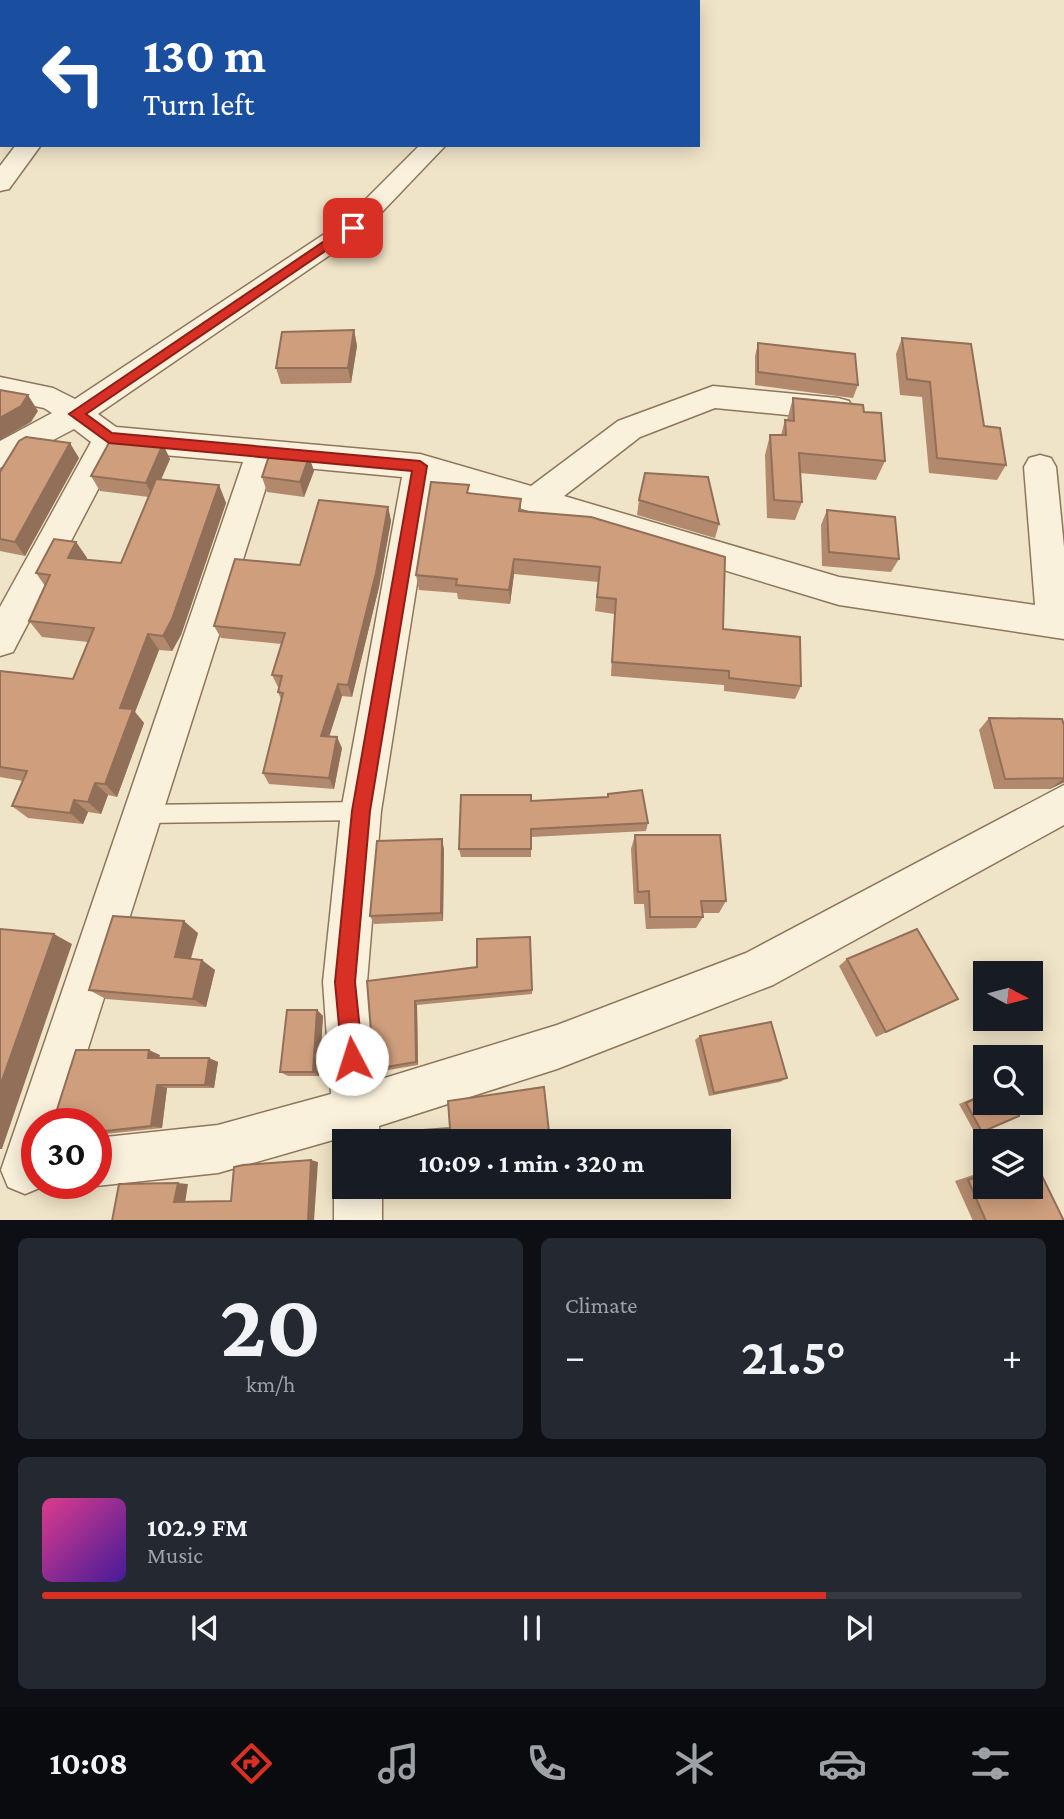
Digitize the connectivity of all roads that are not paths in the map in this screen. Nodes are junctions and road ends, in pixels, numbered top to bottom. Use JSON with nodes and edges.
{"nodes":[{"id":1,"x":27,"y":147,"type":"edge"},
{"id":2,"x":432,"y":147,"type":"edge"},
{"id":3,"x":0,"y":183,"type":"edge"},
{"id":4,"x":0,"y":388,"type":"edge"},
{"id":5,"x":861,"y":412,"type":"edge"},
{"id":6,"x":76,"y":414,"type":"junction"},
{"id":7,"x":109,"y":438,"type":"junction"},
{"id":8,"x":261,"y":454,"type":"junction"},
{"id":9,"x":0,"y":456,"type":"edge"},
{"id":10,"x":420,"y":466,"type":"junction"},
{"id":11,"x":1040,"y":467,"type":"dead end"},
{"id":12,"x":536,"y":500,"type":"junction"},
{"id":13,"x":1059,"y":623,"type":"edge"},
{"id":14,"x":0,"y":640,"type":"edge"},
{"id":15,"x":1064,"y":804,"type":"edge"},
{"id":16,"x":361,"y":811,"type":"junction"},
{"id":17,"x":142,"y":814,"type":"junction"},
{"id":18,"x":46,"y":1108,"type":"edge"},
{"id":19,"x":357,"y":1125,"type":"edge"},
{"id":20,"x":112,"y":1160,"type":"edge"},
{"id":21,"x":358,"y":1199,"type":"edge"},
{"id":22,"x":358,"y":1220,"type":"edge"}],
"edges":[{"from":1,"to":3,"type":"street"},
{"from":2,"to":6,"type":"street"},
{"from":4,"to":6,"type":"street"},
{"from":5,"to":12,"type":"street"},
{"from":6,"to":7,"type":"street"},
{"from":6,"to":9,"type":"street"},
{"from":7,"to":8,"type":"street"},
{"from":7,"to":14,"type":"street"},
{"from":8,"to":10,"type":"street"},
{"from":8,"to":17,"type":"street"},
{"from":10,"to":12,"type":"street"},
{"from":10,"to":16,"type":"street"},
{"from":11,"to":13,"type":"street"},
{"from":12,"to":13,"type":"street"},
{"from":15,"to":19,"type":"street"},
{"from":16,"to":17,"type":"lane"},
{"from":16,"to":19,"type":"street"},
{"from":17,"to":18,"type":"street"},
{"from":19,"to":20,"type":"street"},
{"from":21,"to":22,"type":"street"}]}
